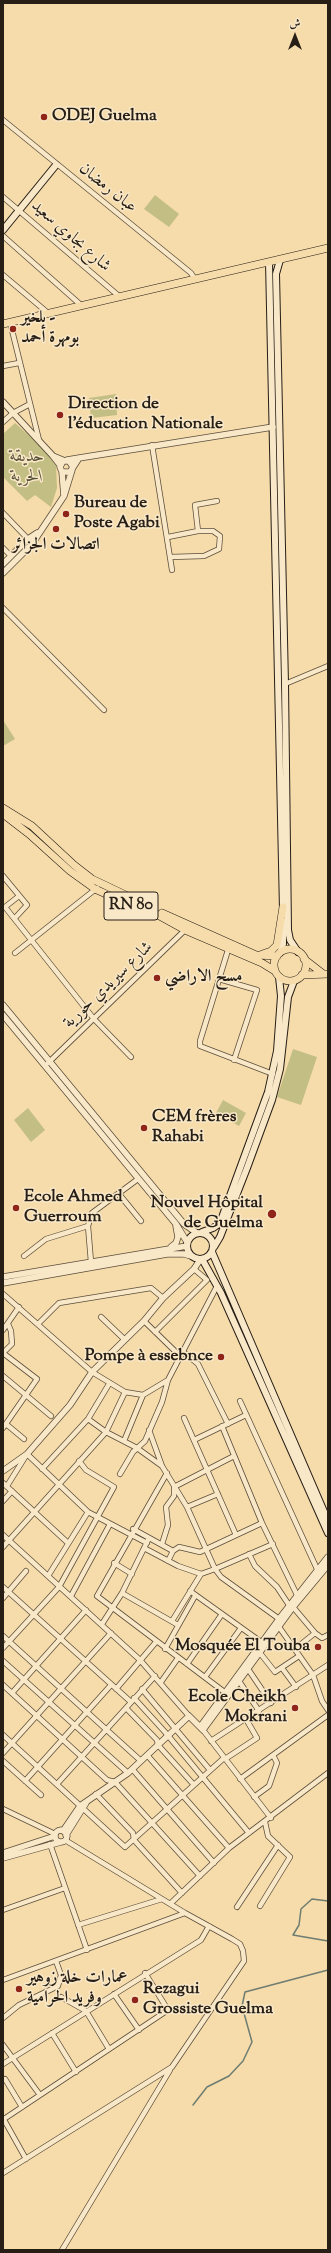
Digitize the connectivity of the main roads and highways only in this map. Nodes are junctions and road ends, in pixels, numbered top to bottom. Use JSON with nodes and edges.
{"nodes":[{"id":1,"x":56,"y":165,"type":"road end"},
{"id":2,"x":3,"y":230,"type":"edge"},
{"id":3,"x":328,"y":248,"type":"edge"},
{"id":4,"x":280,"y":260,"type":"junction"},
{"id":5,"x":269,"y":262,"type":"junction"},
{"id":6,"x":6,"y":323,"type":"edge"},
{"id":7,"x":3,"y":808,"type":"edge"},
{"id":8,"x":3,"y":814,"type":"edge"},
{"id":9,"x":98,"y":886,"type":"junction"},
{"id":10,"x":283,"y":907,"type":"junction"},
{"id":11,"x":187,"y":928,"type":"junction"},
{"id":12,"x":298,"y":952,"type":"junction"},
{"id":13,"x":278,"y":955,"type":"junction"},
{"id":14,"x":256,"y":956,"type":"junction"},
{"id":15,"x":304,"y":959,"type":"junction"},
{"id":16,"x":325,"y":973,"type":"edge"},
{"id":17,"x":277,"y":974,"type":"junction"},
{"id":18,"x":302,"y":975,"type":"junction"},
{"id":19,"x":294,"y":981,"type":"junction"},
{"id":20,"x":200,"y":1233,"type":"junction"},
{"id":21,"x":213,"y":1250,"type":"junction"},
{"id":22,"x":201,"y":1259,"type":"junction"},
{"id":23,"x":328,"y":1521,"type":"edge"},
{"id":24,"x":328,"y":1533,"type":"edge"}],
"edges":[{"from":1,"to":2,"type":"main road"},
{"from":3,"to":4,"type":"main road"},
{"from":4,"to":5,"type":"main road"},
{"from":4,"to":12,"type":"main road"},
{"from":5,"to":6,"type":"main road"},
{"from":5,"to":10,"type":"main road"},
{"from":7,"to":9,"type":"main road","number":"RN 80"},
{"from":8,"to":9,"type":"main road","number":"RN 80"},
{"from":9,"to":11,"type":"main road","number":"RN 80"},
{"from":10,"to":13,"type":"main road"},
{"from":10,"to":14,"type":"main road"},
{"from":11,"to":14,"type":"main road","number":"RN 80"},
{"from":11,"to":17,"type":"main road","number":"RN 80"},
{"from":12,"to":13,"type":"main road"},
{"from":12,"to":15,"type":"main road"},
{"from":13,"to":14,"type":"main road","number":"RN 80"},
{"from":13,"to":17,"type":"main road"},
{"from":15,"to":16,"type":"main road"},
{"from":15,"to":18,"type":"main road"},
{"from":16,"to":18,"type":"main road"},
{"from":17,"to":19,"type":"main road"},
{"from":17,"to":20,"type":"main road"},
{"from":18,"to":19,"type":"main road"},
{"from":19,"to":21,"type":"main road"},
{"from":20,"to":21,"type":"main road"},
{"from":20,"to":22,"type":"main road"},
{"from":21,"to":22,"type":"main road"},
{"from":21,"to":23,"type":"main road"},
{"from":22,"to":24,"type":"main road"}]}
